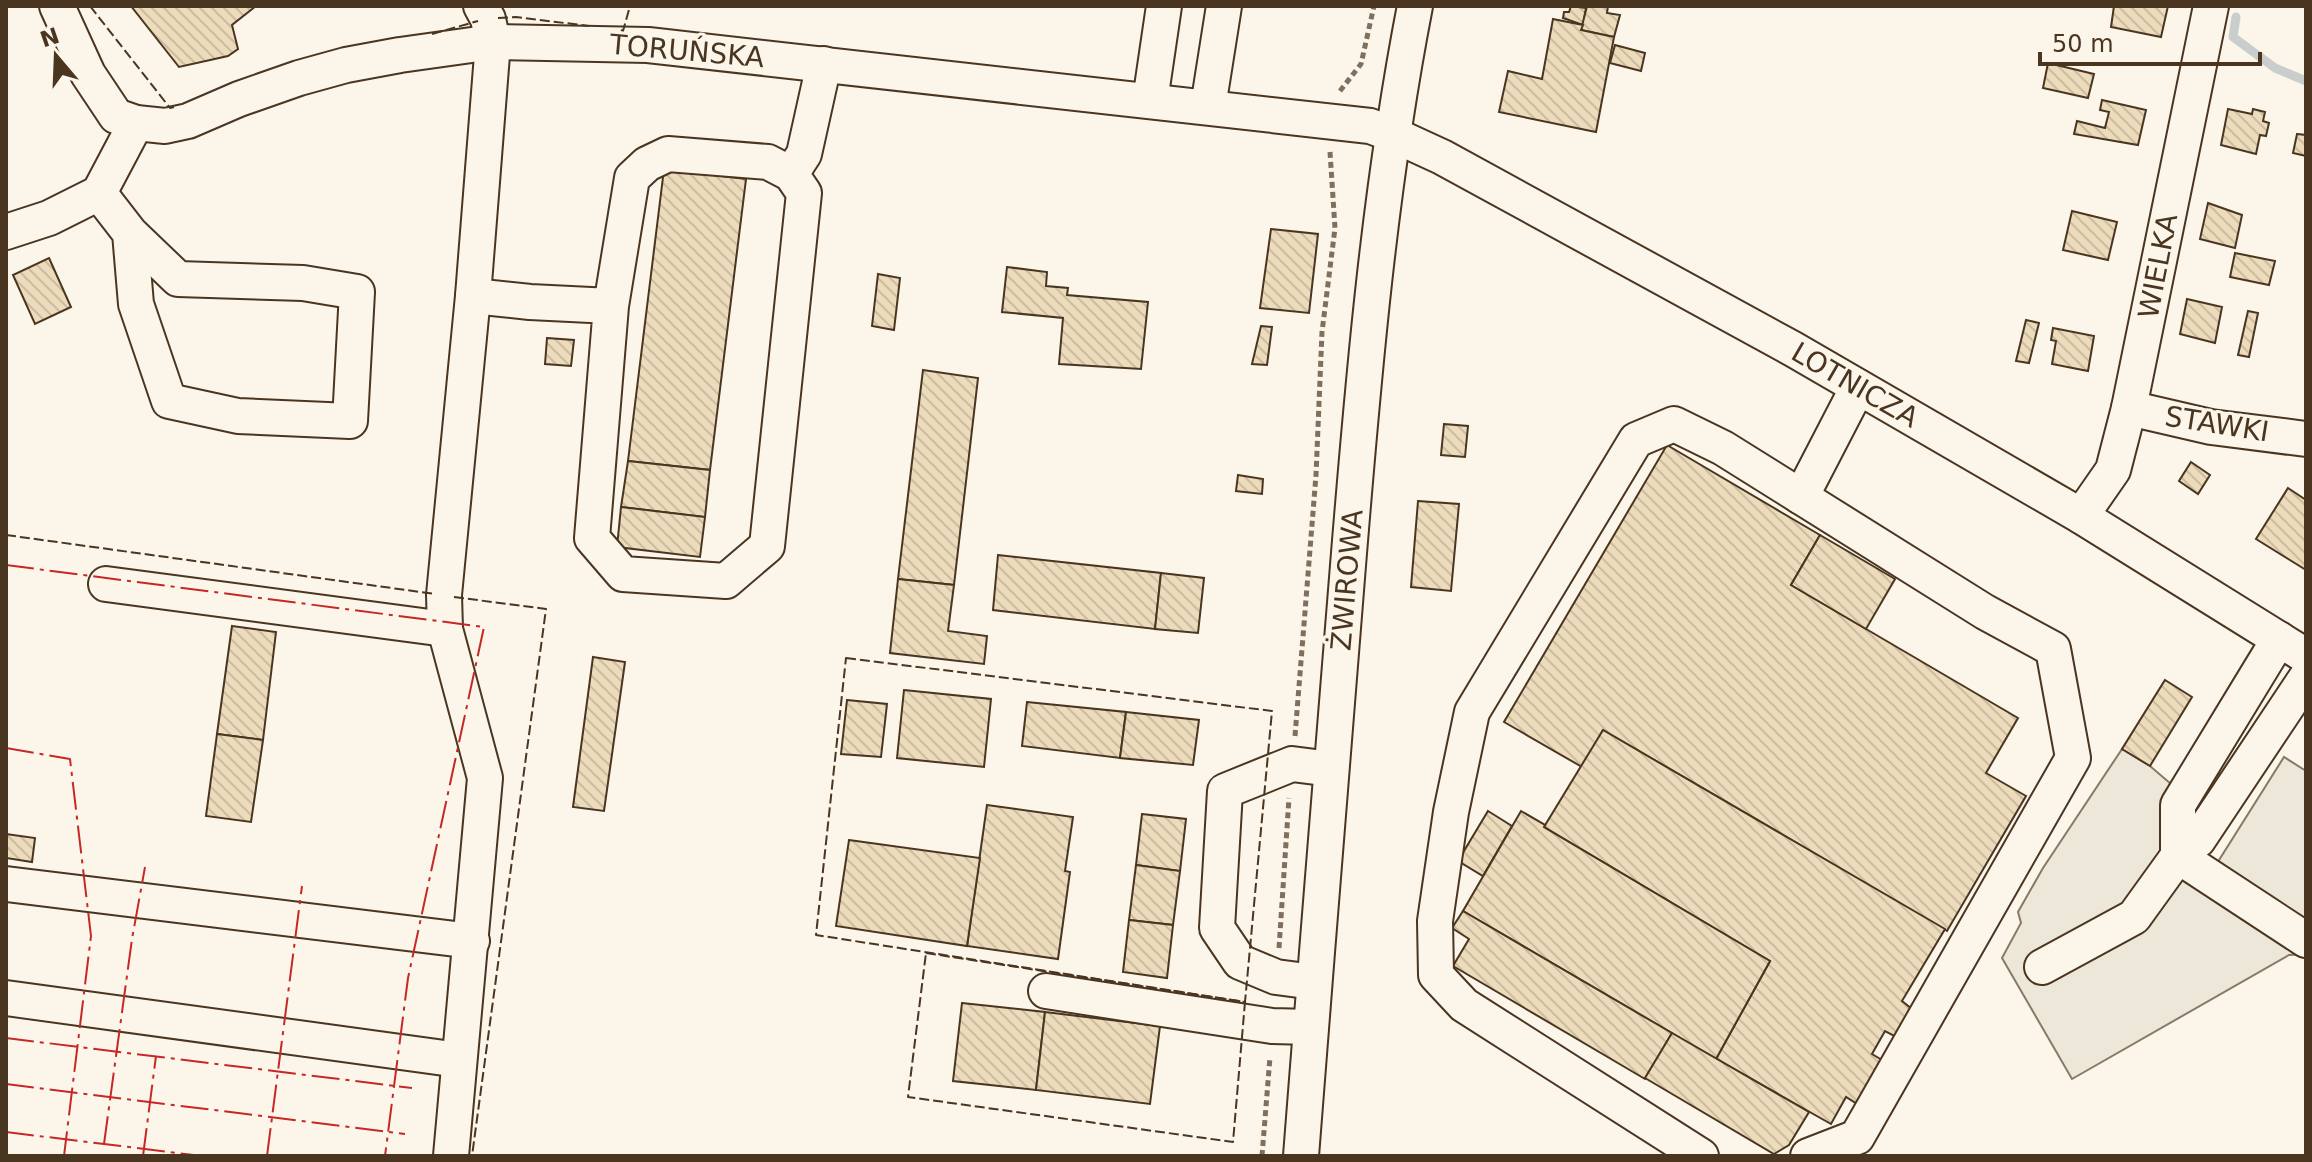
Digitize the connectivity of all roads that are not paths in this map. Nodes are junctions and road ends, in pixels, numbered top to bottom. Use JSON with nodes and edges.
{"nodes":[{"id":1,"x":57,"y":6,"type":"edge"},
{"id":2,"x":481,"y":6,"type":"edge"},
{"id":3,"x":1164,"y":6,"type":"edge"},
{"id":4,"x":1224,"y":6,"type":"edge"},
{"id":5,"x":1415,"y":6,"type":"edge"},
{"id":6,"x":2211,"y":6,"type":"edge"},
{"id":7,"x":493,"y":42,"type":"junction"},
{"id":8,"x":824,"y":64,"type":"junction"},
{"id":9,"x":1150,"y":101,"type":"junction"},
{"id":10,"x":1208,"y":107,"type":"junction"},
{"id":11,"x":136,"y":123,"type":"junction"},
{"id":12,"x":1392,"y":134,"type":"junction"},
{"id":13,"x":791,"y":174,"type":"junction"},
{"id":14,"x":99,"y":193,"type":"junction"},
{"id":15,"x":6,"y":232,"type":"edge"},
{"id":16,"x":130,"y":233,"type":"junction"},
{"id":17,"x":473,"y":296,"type":"junction"},
{"id":18,"x":611,"y":306,"type":"junction"},
{"id":19,"x":1858,"y":387,"type":"junction"},
{"id":20,"x":2129,"y":408,"type":"junction"},
{"id":21,"x":2306,"y":439,"type":"edge"},
{"id":22,"x":1801,"y":497,"type":"junction"},
{"id":23,"x":2081,"y":516,"type":"junction"},
{"id":24,"x":106,"y":584,"type":"dead end"},
{"id":25,"x":445,"y":629,"type":"junction"},
{"id":26,"x":2293,"y":647,"type":"edge"},
{"id":27,"x":2306,"y":678,"type":"edge"},
{"id":28,"x":1331,"y":769,"type":"junction"},
{"id":29,"x":2188,"y":848,"type":"junction"},
{"id":30,"x":6,"y":884,"type":"edge"},
{"id":31,"x":2306,"y":940,"type":"edge"},
{"id":32,"x":472,"y":941,"type":"junction"},
{"id":33,"x":2042,"y":967,"type":"dead end"},
{"id":34,"x":1314,"y":982,"type":"junction"},
{"id":35,"x":1046,"y":991,"type":"dead end"},
{"id":36,"x":6,"y":998,"type":"edge"},
{"id":37,"x":1311,"y":1027,"type":"junction"},
{"id":38,"x":459,"y":1060,"type":"junction"},
{"id":39,"x":451,"y":1156,"type":"edge"},
{"id":40,"x":1301,"y":1156,"type":"edge"},
{"id":41,"x":1701,"y":1156,"type":"edge"},
{"id":42,"x":1808,"y":1156,"type":"edge"}],
"edges":[{"from":1,"to":11,"type":"street"},
{"from":2,"to":7,"type":"street"},
{"from":3,"to":9,"type":"street"},
{"from":4,"to":10,"type":"street"},
{"from":5,"to":12,"type":"street","name":"ŻWIROWA"},
{"from":6,"to":20,"type":"street","name":"WIELKA"},
{"from":7,"to":8,"type":"street","name":"TORUŃSKA"},
{"from":7,"to":11,"type":"street","name":"TORUŃSKA"},
{"from":7,"to":17,"type":"street"},
{"from":8,"to":9,"type":"street","name":"TORUŃSKA"},
{"from":8,"to":13,"type":"street"},
{"from":9,"to":10,"type":"street","name":"TORUŃSKA"},
{"from":10,"to":12,"type":"street","name":"TORUŃSKA"},
{"from":11,"to":14,"type":"street"},
{"from":12,"to":19,"type":"street","name":"LOTNICZA"},
{"from":12,"to":28,"type":"street","name":"ŻWIROWA"},
{"from":13,"to":18,"type":"street"},
{"from":13,"to":18,"type":"street"},
{"from":14,"to":15,"type":"street"},
{"from":14,"to":16,"type":"street"},
{"from":16,"to":16,"type":"street"},
{"from":17,"to":18,"type":"street"},
{"from":17,"to":25,"type":"street"},
{"from":19,"to":22,"type":"street"},
{"from":19,"to":23,"type":"street","name":"LOTNICZA"},
{"from":20,"to":21,"type":"street","name":"STAWKI"},
{"from":20,"to":23,"type":"street","name":"WIELKA"},
{"from":22,"to":41,"type":"street"},
{"from":22,"to":42,"type":"street"},
{"from":23,"to":26,"type":"street","name":"LOTNICZA"},
{"from":24,"to":25,"type":"street"},
{"from":25,"to":32,"type":"street"},
{"from":26,"to":29,"type":"street"},
{"from":27,"to":29,"type":"street"},
{"from":28,"to":34,"type":"street","name":"ŻWIROWA"},
{"from":28,"to":34,"type":"street"},
{"from":29,"to":31,"type":"street"},
{"from":29,"to":33,"type":"street"},
{"from":30,"to":32,"type":"street"},
{"from":32,"to":38,"type":"street"},
{"from":34,"to":37,"type":"street","name":"ŻWIROWA"},
{"from":35,"to":37,"type":"street"},
{"from":36,"to":38,"type":"street"},
{"from":37,"to":40,"type":"street","name":"ŻWIROWA"},
{"from":38,"to":39,"type":"street"}]}
